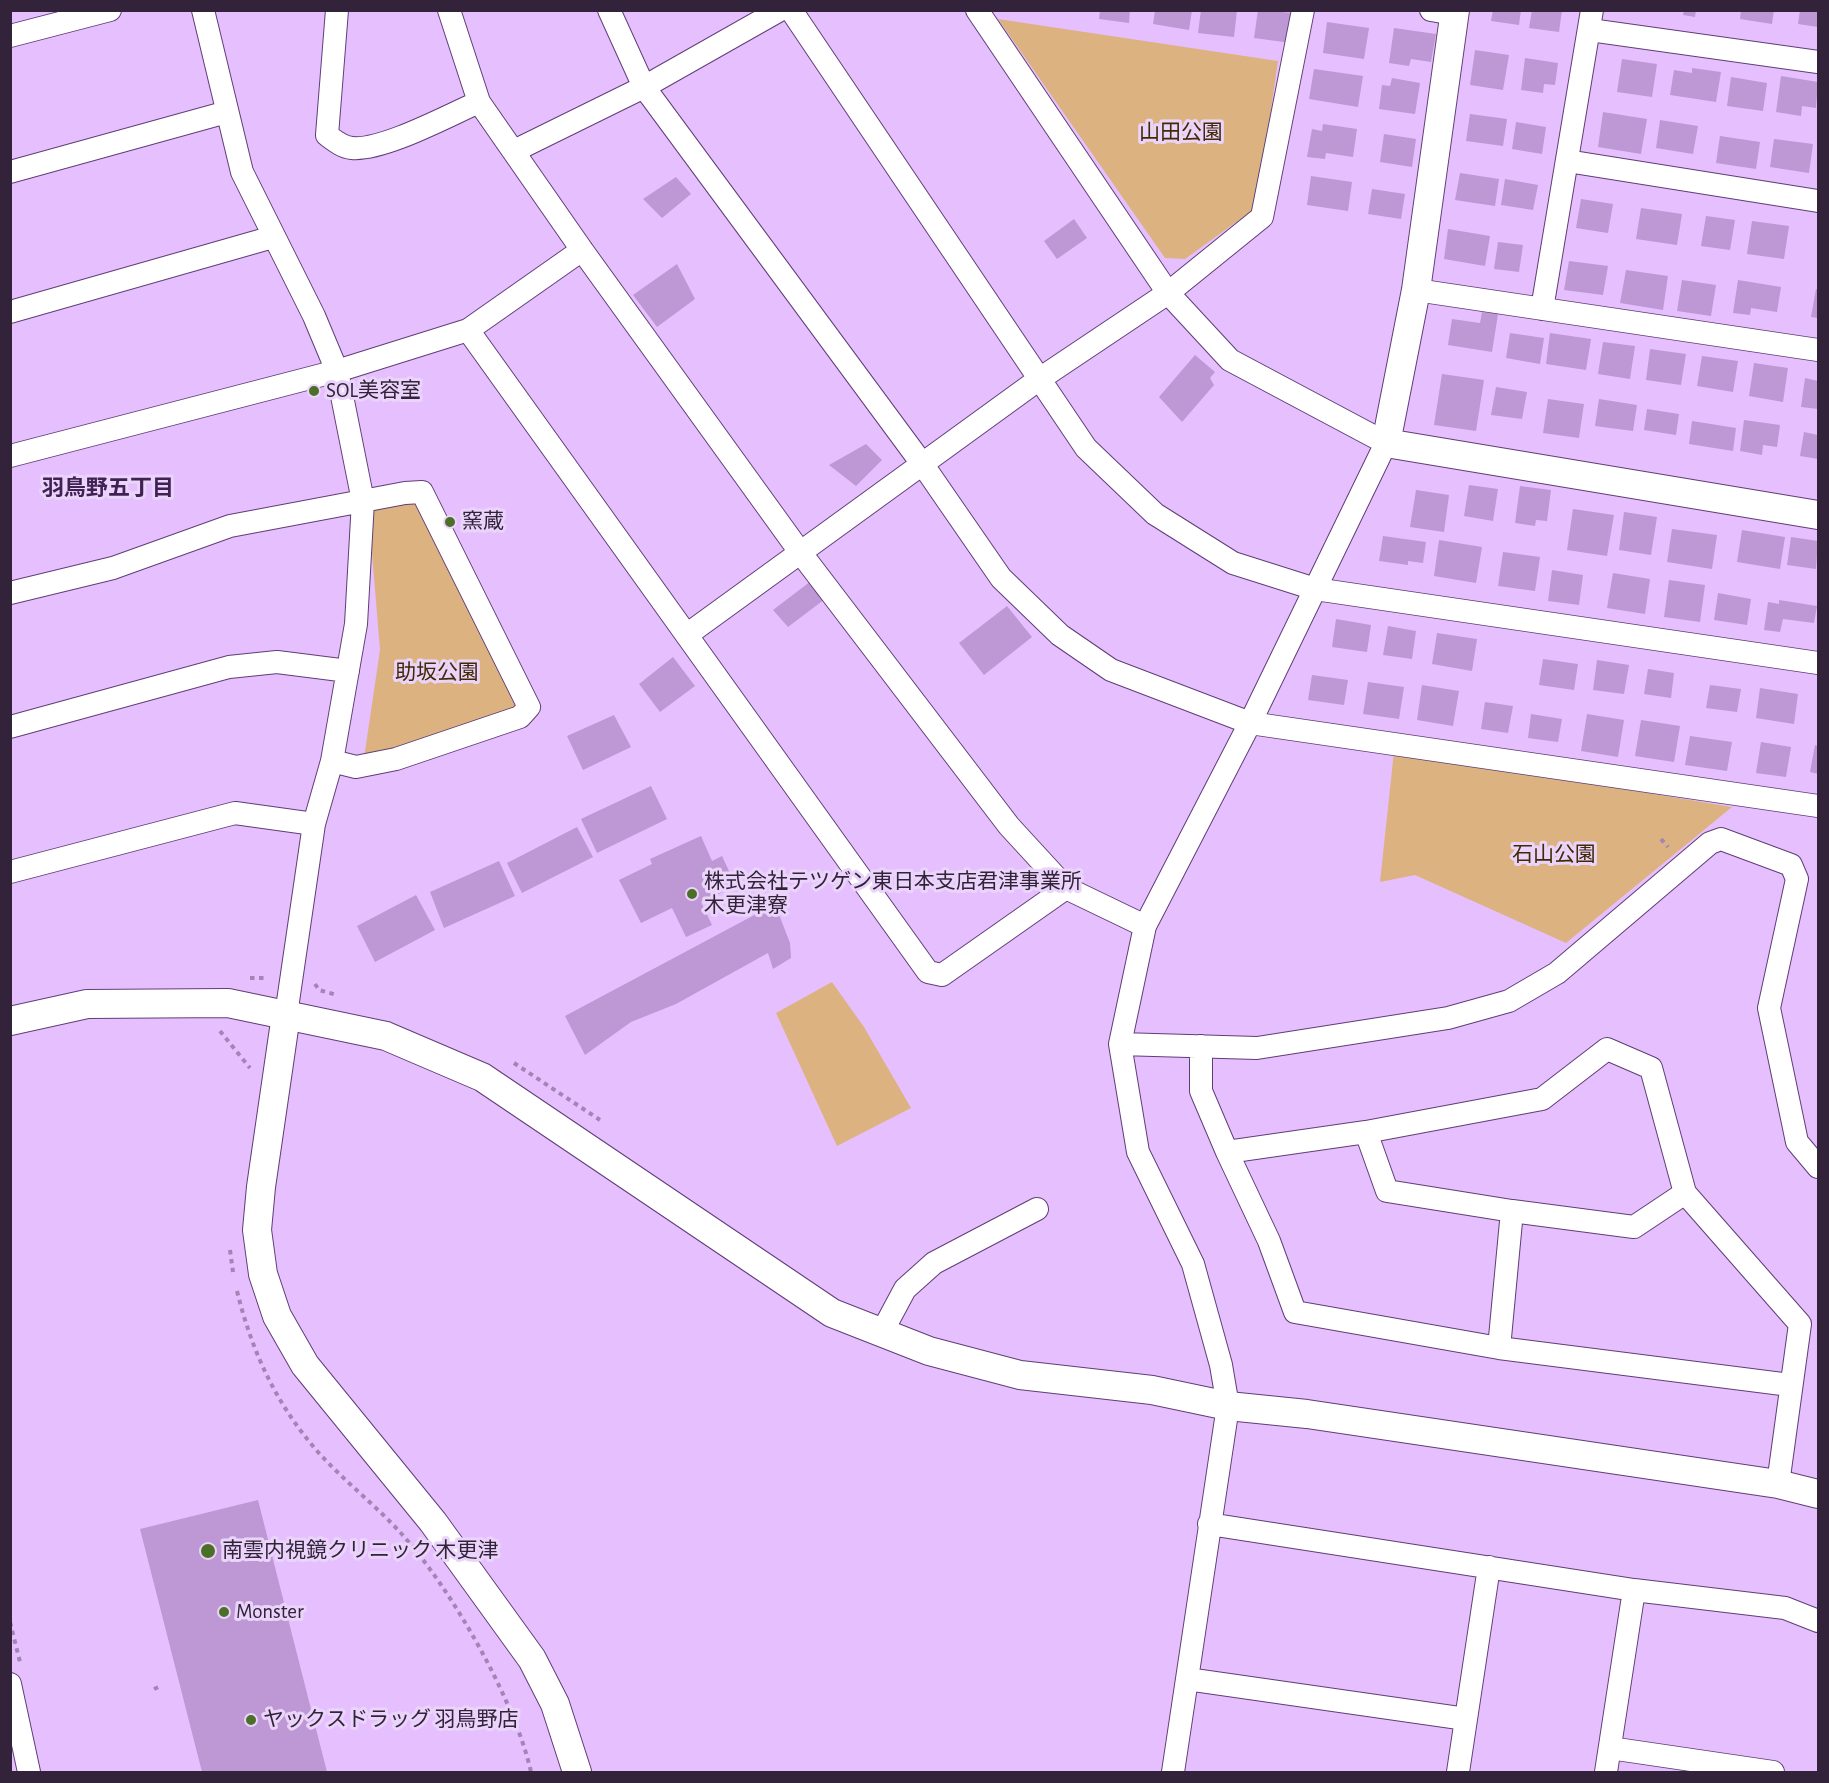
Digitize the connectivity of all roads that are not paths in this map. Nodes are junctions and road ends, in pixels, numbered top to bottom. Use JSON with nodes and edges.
{"nodes":[{"id":1,"x":110,"y":10,"type":"edge"},
{"id":2,"x":203,"y":10,"type":"edge"},
{"id":3,"x":337,"y":10,"type":"edge"},
{"id":4,"x":448,"y":10,"type":"edge"},
{"id":5,"x":609,"y":10,"type":"edge"},
{"id":6,"x":780,"y":10,"type":"edge"},
{"id":7,"x":791,"y":10,"type":"edge"},
{"id":8,"x":977,"y":10,"type":"edge"},
{"id":9,"x":1303,"y":10,"type":"edge"},
{"id":10,"x":1447,"y":12,"type":"edge"},
{"id":11,"x":1591,"y":20,"type":"edge"},
{"id":12,"x":10,"y":36,"type":"edge"},
{"id":13,"x":1818,"y":62,"type":"edge"},
{"id":14,"x":644,"y":87,"type":"junction"},
{"id":15,"x":479,"y":102,"type":"junction"},
{"id":16,"x":227,"y":112,"type":"junction"},
{"id":17,"x":514,"y":151,"type":"junction"},
{"id":18,"x":1567,"y":161,"type":"junction"},
{"id":19,"x":10,"y":172,"type":"edge"},
{"id":20,"x":1818,"y":201,"type":"edge"},
{"id":21,"x":273,"y":237,"type":"junction"},
{"id":22,"x":582,"y":250,"type":"junction"},
{"id":23,"x":1416,"y":290,"type":"junction"},
{"id":24,"x":1168,"y":293,"type":"junction"},
{"id":25,"x":1542,"y":309,"type":"junction"},
{"id":26,"x":10,"y":312,"type":"edge"},
{"id":27,"x":468,"y":330,"type":"junction"},
{"id":28,"x":1818,"y":350,"type":"edge"},
{"id":29,"x":336,"y":371,"type":"junction"},
{"id":30,"x":1038,"y":380,"type":"junction"},
{"id":31,"x":1386,"y":443,"type":"junction"},
{"id":32,"x":10,"y":456,"type":"edge"},
{"id":33,"x":923,"y":465,"type":"junction"},
{"id":34,"x":363,"y":501,"type":"junction"},
{"id":35,"x":1818,"y":516,"type":"edge"},
{"id":36,"x":800,"y":552,"type":"junction"},
{"id":37,"x":1315,"y":589,"type":"junction"},
{"id":38,"x":10,"y":593,"type":"edge"},
{"id":39,"x":688,"y":634,"type":"junction"},
{"id":40,"x":1818,"y":663,"type":"edge"},
{"id":41,"x":348,"y":671,"type":"junction"},
{"id":42,"x":1250,"y":723,"type":"junction"},
{"id":43,"x":10,"y":727,"type":"edge"},
{"id":44,"x":332,"y":761,"type":"junction"},
{"id":45,"x":1818,"y":806,"type":"edge"},
{"id":46,"x":314,"y":824,"type":"junction"},
{"id":47,"x":10,"y":872,"type":"edge"},
{"id":48,"x":1066,"y":888,"type":"junction"},
{"id":49,"x":1145,"y":926,"type":"junction"},
{"id":50,"x":286,"y":1015,"type":"junction"},
{"id":51,"x":10,"y":1022,"type":"edge"},
{"id":52,"x":1120,"y":1044,"type":"junction"},
{"id":53,"x":1200,"y":1046,"type":"junction"},
{"id":54,"x":1366,"y":1132,"type":"junction"},
{"id":55,"x":1227,"y":1152,"type":"junction"},
{"id":56,"x":1818,"y":1167,"type":"edge"},
{"id":57,"x":1685,"y":1193,"type":"junction"},
{"id":58,"x":1037,"y":1209,"type":"dead end"},
{"id":59,"x":1512,"y":1211,"type":"junction"},
{"id":60,"x":882,"y":1332,"type":"junction"},
{"id":61,"x":1499,"y":1348,"type":"junction"},
{"id":62,"x":1790,"y":1385,"type":"junction"},
{"id":63,"x":1228,"y":1406,"type":"junction"},
{"id":64,"x":1778,"y":1484,"type":"junction"},
{"id":65,"x":1818,"y":1494,"type":"edge"},
{"id":66,"x":1209,"y":1524,"type":"junction"},
{"id":67,"x":1489,"y":1567,"type":"junction"},
{"id":68,"x":1634,"y":1590,"type":"junction"},
{"id":69,"x":1818,"y":1621,"type":"edge"},
{"id":70,"x":1187,"y":1679,"type":"junction"},
{"id":71,"x":10,"y":1684,"type":"edge"},
{"id":72,"x":1466,"y":1719,"type":"junction"},
{"id":73,"x":1610,"y":1748,"type":"junction"},
{"id":74,"x":29,"y":1773,"type":"edge"},
{"id":75,"x":577,"y":1773,"type":"edge"},
{"id":76,"x":1173,"y":1773,"type":"edge"},
{"id":77,"x":1458,"y":1773,"type":"edge"},
{"id":78,"x":1606,"y":1773,"type":"edge"},
{"id":79,"x":1773,"y":1773,"type":"edge"}],
"edges":[{"from":1,"to":12,"type":"street"},
{"from":2,"to":16,"type":"street"},
{"from":3,"to":15,"type":"street"},
{"from":4,"to":15,"type":"street"},
{"from":5,"to":14,"type":"street"},
{"from":6,"to":14,"type":"street"},
{"from":7,"to":30,"type":"street"},
{"from":8,"to":24,"type":"street"},
{"from":9,"to":24,"type":"street"},
{"from":10,"to":23,"type":"street"},
{"from":11,"to":13,"type":"street"},
{"from":11,"to":18,"type":"street"},
{"from":14,"to":17,"type":"street"},
{"from":14,"to":33,"type":"street"},
{"from":15,"to":17,"type":"street"},
{"from":16,"to":19,"type":"street"},
{"from":16,"to":21,"type":"street"},
{"from":17,"to":22,"type":"street"},
{"from":18,"to":20,"type":"street"},
{"from":18,"to":25,"type":"street"},
{"from":21,"to":26,"type":"street"},
{"from":21,"to":29,"type":"street"},
{"from":22,"to":27,"type":"street"},
{"from":22,"to":36,"type":"street"},
{"from":23,"to":25,"type":"street"},
{"from":23,"to":31,"type":"street"},
{"from":24,"to":30,"type":"street"},
{"from":24,"to":31,"type":"street"},
{"from":25,"to":28,"type":"street"},
{"from":27,"to":29,"type":"street"},
{"from":27,"to":39,"type":"street"},
{"from":29,"to":32,"type":"street"},
{"from":29,"to":34,"type":"street"},
{"from":30,"to":33,"type":"street"},
{"from":30,"to":37,"type":"street"},
{"from":31,"to":35,"type":"street"},
{"from":31,"to":37,"type":"street"},
{"from":33,"to":36,"type":"street"},
{"from":33,"to":42,"type":"street"},
{"from":34,"to":38,"type":"street"},
{"from":34,"to":41,"type":"street"},
{"from":34,"to":44,"type":"street"},
{"from":36,"to":39,"type":"street"},
{"from":36,"to":48,"type":"street"},
{"from":37,"to":40,"type":"street"},
{"from":37,"to":42,"type":"street"},
{"from":39,"to":48,"type":"street"},
{"from":41,"to":43,"type":"street"},
{"from":41,"to":44,"type":"street"},
{"from":42,"to":45,"type":"street"},
{"from":42,"to":49,"type":"street"},
{"from":44,"to":46,"type":"street"},
{"from":46,"to":47,"type":"street"},
{"from":46,"to":50,"type":"street"},
{"from":48,"to":49,"type":"street"},
{"from":49,"to":52,"type":"street"},
{"from":50,"to":51,"type":"street"},
{"from":50,"to":60,"type":"street"},
{"from":50,"to":75,"type":"street"},
{"from":52,"to":53,"type":"street"},
{"from":52,"to":63,"type":"street"},
{"from":53,"to":55,"type":"street"},
{"from":53,"to":56,"type":"street"},
{"from":54,"to":55,"type":"street"},
{"from":54,"to":57,"type":"street"},
{"from":54,"to":59,"type":"street"},
{"from":55,"to":61,"type":"street"},
{"from":57,"to":59,"type":"street"},
{"from":57,"to":62,"type":"street"},
{"from":58,"to":60,"type":"street"},
{"from":59,"to":61,"type":"street"},
{"from":60,"to":63,"type":"street"},
{"from":61,"to":62,"type":"street"},
{"from":62,"to":64,"type":"street"},
{"from":63,"to":64,"type":"street"},
{"from":63,"to":66,"type":"street"},
{"from":64,"to":65,"type":"street"},
{"from":66,"to":67,"type":"street"},
{"from":66,"to":70,"type":"street"},
{"from":67,"to":68,"type":"street"},
{"from":67,"to":72,"type":"street"},
{"from":68,"to":69,"type":"street"},
{"from":68,"to":73,"type":"street"},
{"from":70,"to":72,"type":"street"},
{"from":70,"to":76,"type":"street"},
{"from":71,"to":74,"type":"street"},
{"from":72,"to":77,"type":"street"},
{"from":73,"to":78,"type":"street"},
{"from":73,"to":79,"type":"street"}]}
